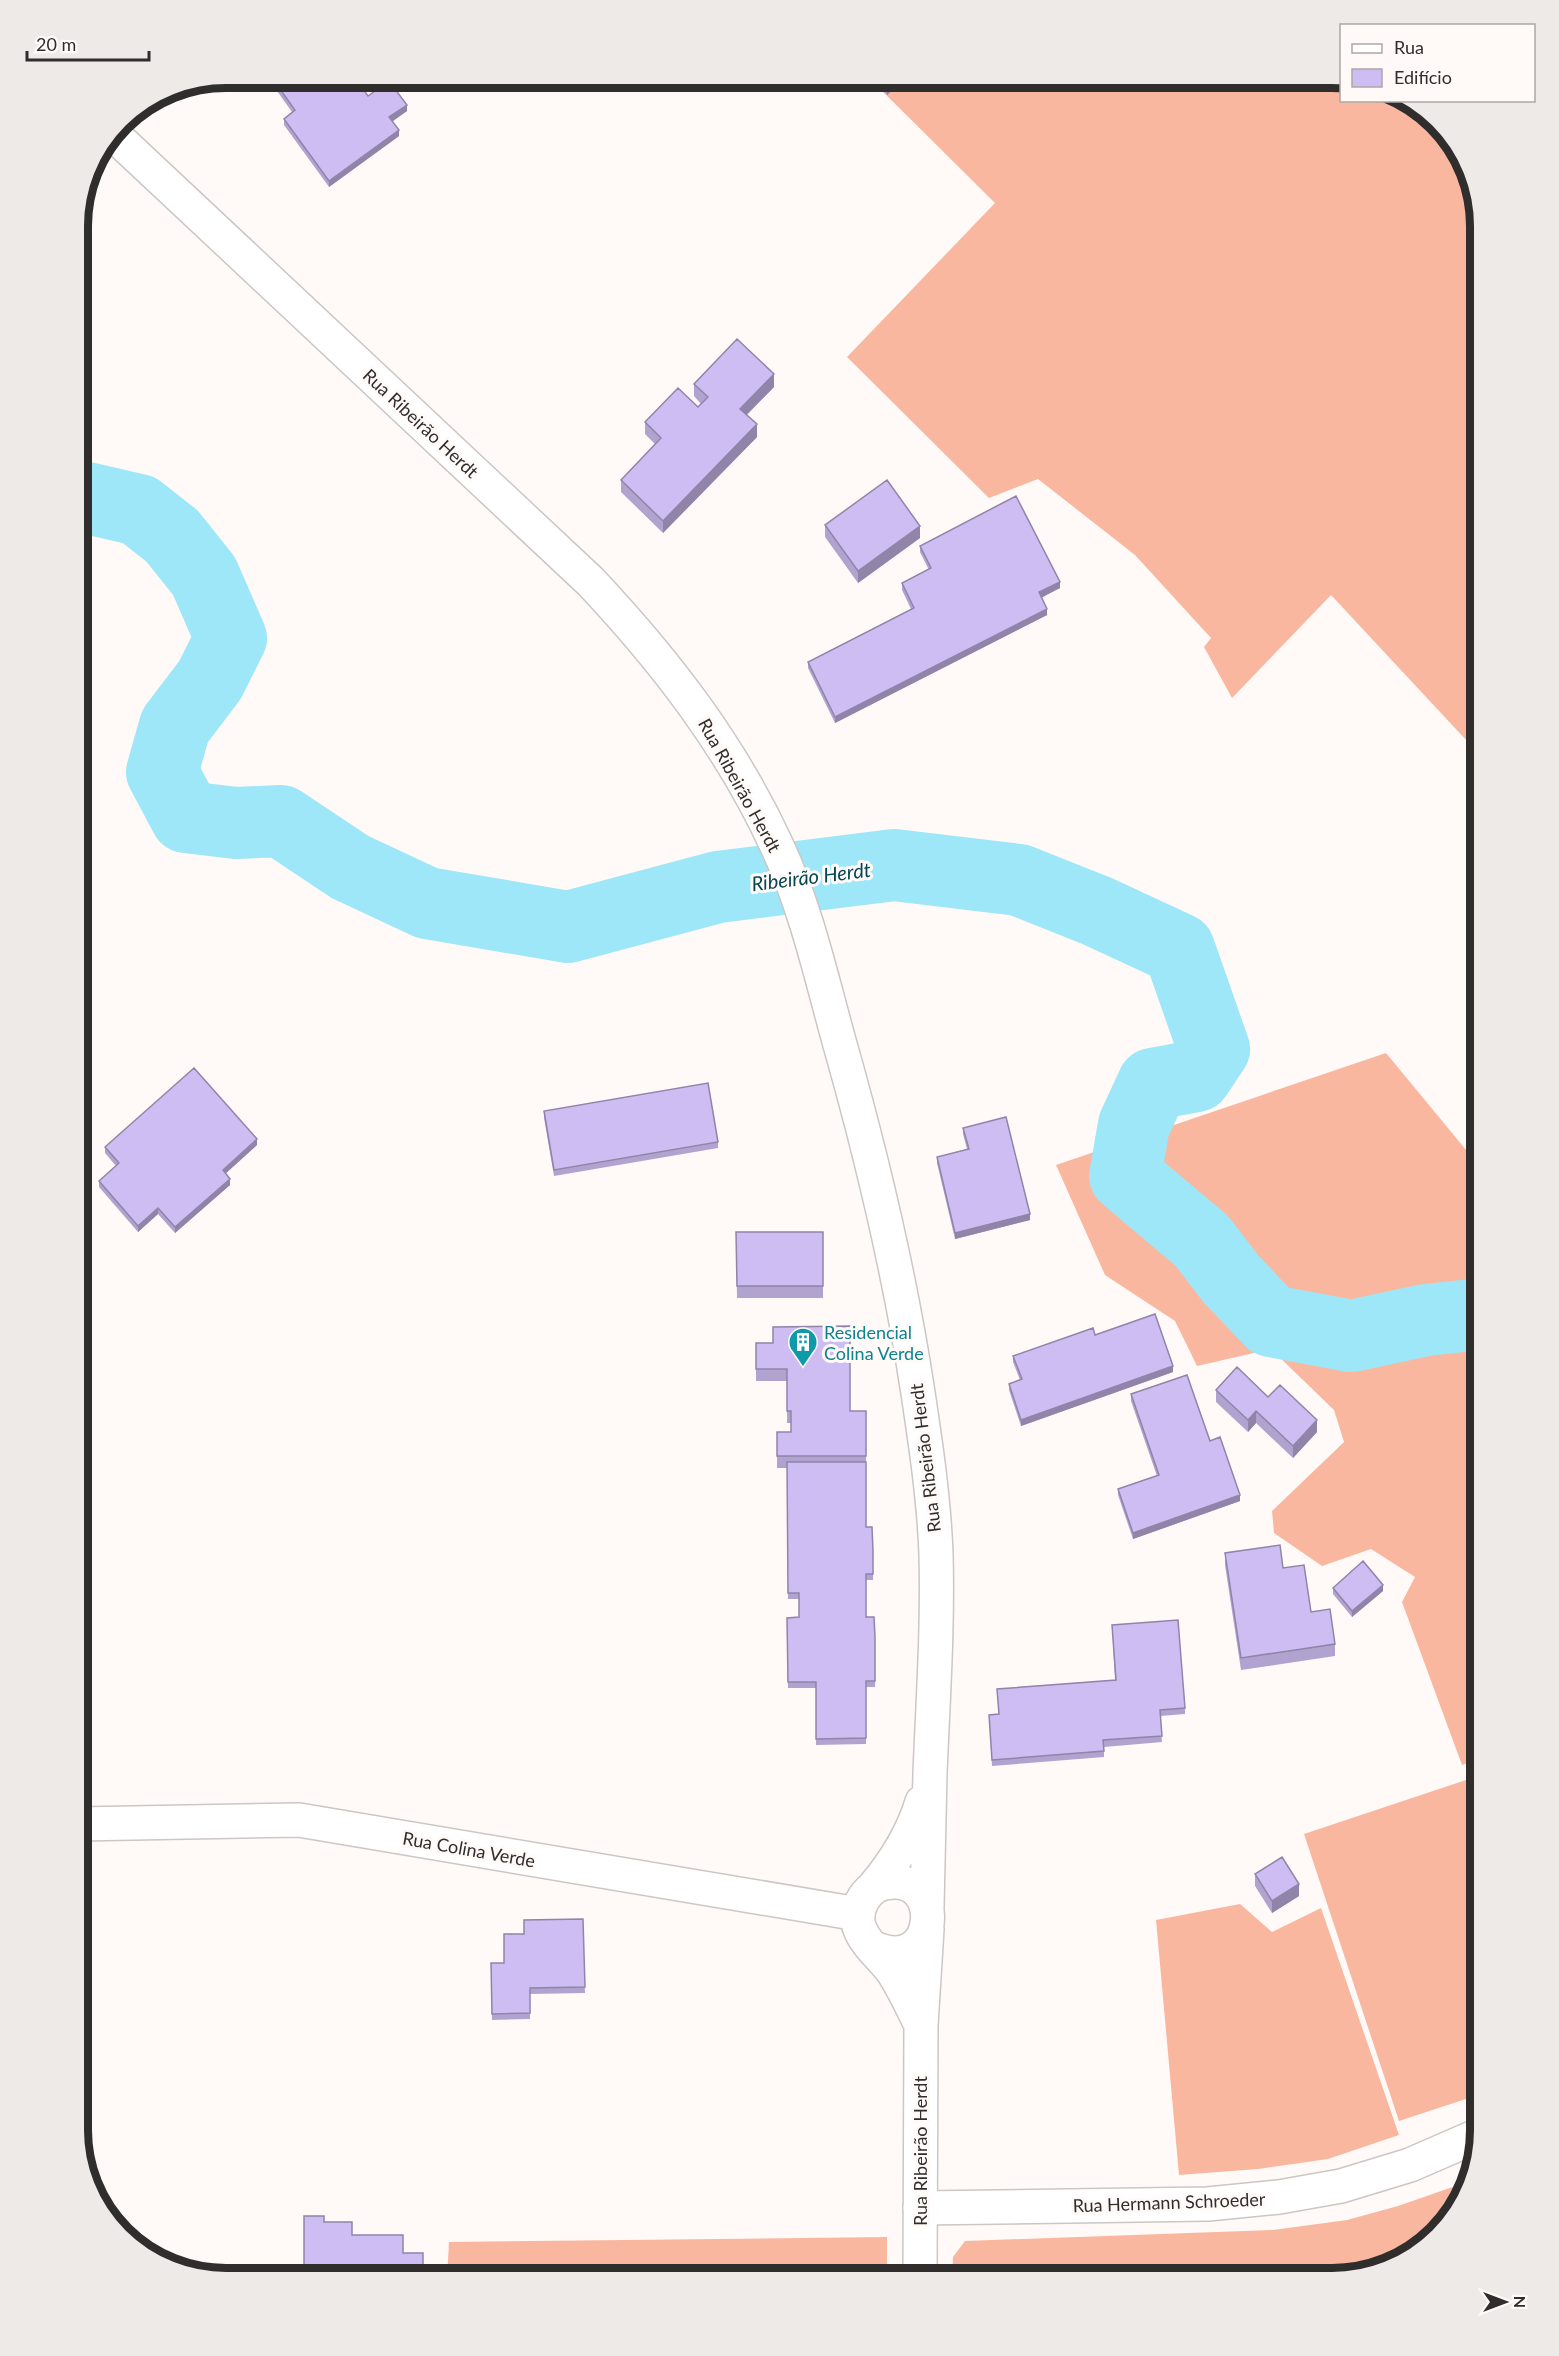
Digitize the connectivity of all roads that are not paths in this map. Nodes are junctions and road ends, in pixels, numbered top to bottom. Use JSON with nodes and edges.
{"nodes":[{"id":1,"x":119,"y":140,"type":"edge"},
{"id":2,"x":930,"y":1771,"type":"junction"},
{"id":3,"x":88,"y":1824,"type":"edge"},
{"id":4,"x":865,"y":1901,"type":"junction"},
{"id":5,"x":927,"y":1918,"type":"junction"},
{"id":6,"x":872,"y":1947,"type":"junction"},
{"id":7,"x":921,"y":2025,"type":"junction"},
{"id":8,"x":1469,"y":2139,"type":"edge"},
{"id":9,"x":920,"y":2208,"type":"junction"},
{"id":10,"x":920,"y":2268,"type":"edge"}],
"edges":[{"from":1,"to":2,"type":"street","name":"Rua Ribeirão Herdt"},
{"from":2,"to":4,"type":"street","name":"Rua Ribeirão Herdt"},
{"from":2,"to":5,"type":"street","name":"Rua Ribeirão Herdt"},
{"from":3,"to":4,"type":"street","name":"Rua Colina Verde"},
{"from":4,"to":5,"type":"street"},
{"from":4,"to":6,"type":"street"},
{"from":5,"to":6,"type":"street"},
{"from":5,"to":7,"type":"street","name":"Rua Ribeirão Herdt"},
{"from":6,"to":7,"type":"street","name":"Rua Ribeirão Herdt"},
{"from":7,"to":9,"type":"street","name":"Rua Ribeirão Herdt"},
{"from":8,"to":9,"type":"street","name":"Rua Hermann Schroeder"},
{"from":9,"to":10,"type":"street","name":"Rua Ribeirão Herdt"}]}
